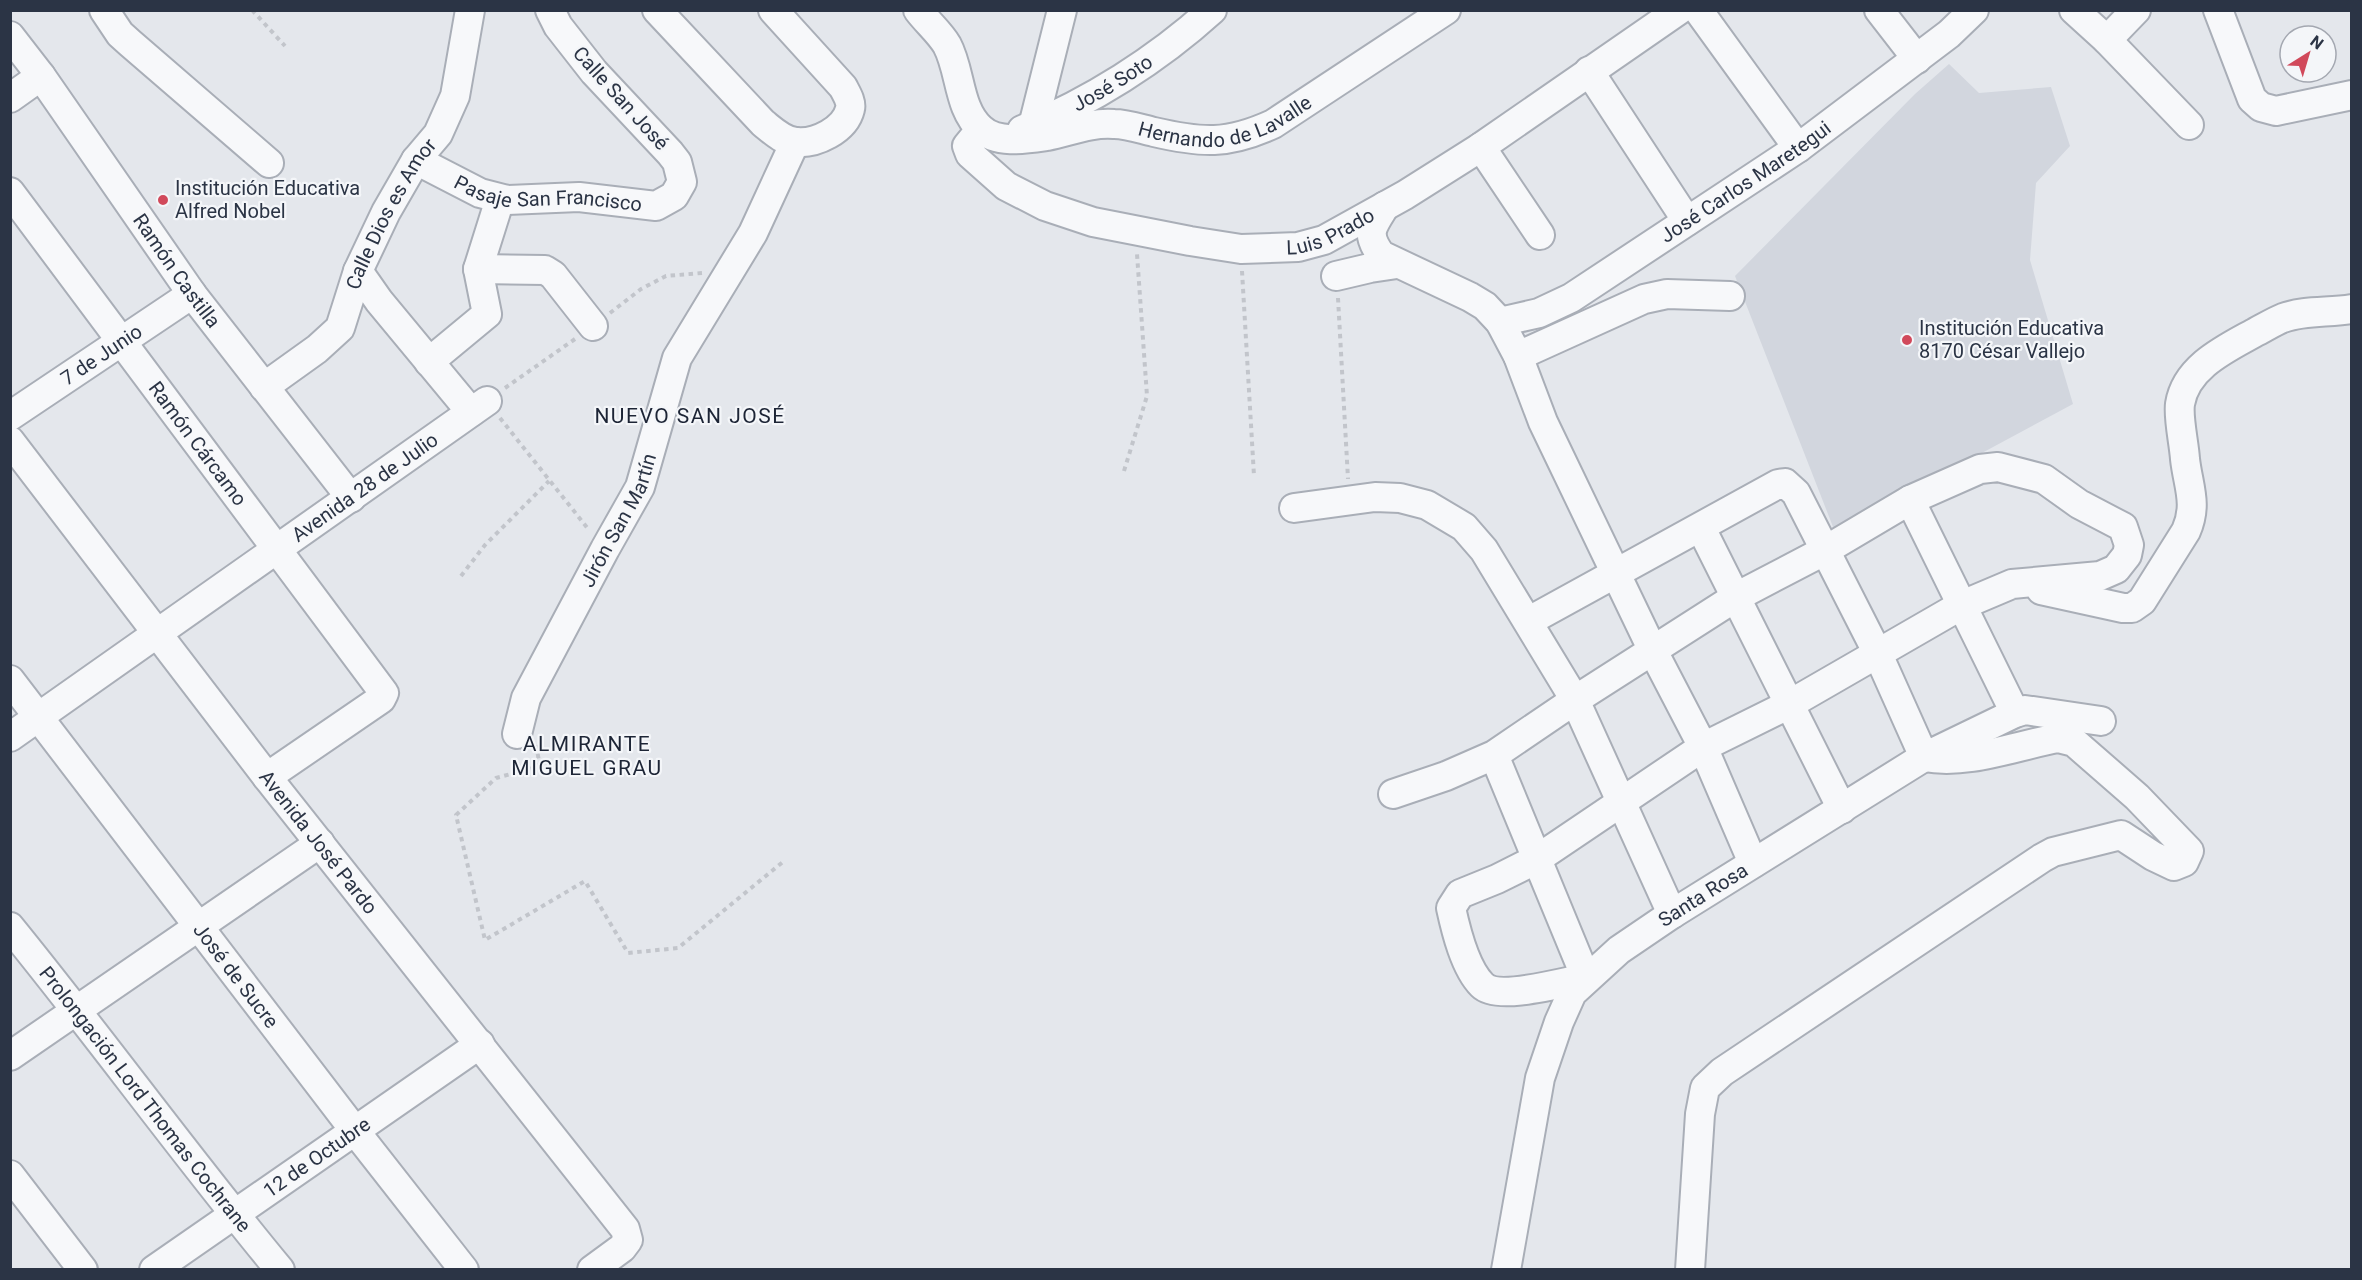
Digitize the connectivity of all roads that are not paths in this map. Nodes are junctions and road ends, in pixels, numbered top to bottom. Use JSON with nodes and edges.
{"nodes":[{"id":1,"x":104,"y":10,"type":"edge"},
{"id":2,"x":470,"y":10,"type":"edge"},
{"id":3,"x":550,"y":10,"type":"edge"},
{"id":4,"x":657,"y":10,"type":"edge"},
{"id":5,"x":773,"y":10,"type":"edge"},
{"id":6,"x":918,"y":10,"type":"edge"},
{"id":7,"x":1062,"y":10,"type":"edge"},
{"id":8,"x":1212,"y":10,"type":"edge"},
{"id":9,"x":1446,"y":10,"type":"edge"},
{"id":10,"x":1679,"y":10,"type":"edge"},
{"id":11,"x":1698,"y":10,"type":"edge"},
{"id":12,"x":1879,"y":10,"type":"edge"},
{"id":13,"x":1974,"y":10,"type":"edge"},
{"id":14,"x":2074,"y":10,"type":"edge"},
{"id":15,"x":2136,"y":10,"type":"edge"},
{"id":16,"x":2218,"y":10,"type":"edge"},
{"id":17,"x":10,"y":36,"type":"edge"},
{"id":18,"x":2107,"y":40,"type":"junction"},
{"id":19,"x":1917,"y":59,"type":"junction"},
{"id":20,"x":1589,"y":71,"type":"junction"},
{"id":21,"x":41,"y":76,"type":"junction"},
{"id":22,"x":2352,"y":95,"type":"edge"},
{"id":23,"x":10,"y":98,"type":"edge"},
{"id":24,"x":2189,"y":125,"type":"dead end"},
{"id":25,"x":1033,"y":126,"type":"junction"},
{"id":26,"x":991,"y":134,"type":"junction"},
{"id":27,"x":795,"y":142,"type":"junction"},
{"id":28,"x":1480,"y":147,"type":"junction"},
{"id":29,"x":1798,"y":148,"type":"junction"},
{"id":30,"x":416,"y":160,"type":"junction"},
{"id":31,"x":269,"y":163,"type":"dead end"},
{"id":32,"x":679,"y":189,"type":"joint"},
{"id":33,"x":10,"y":192,"type":"edge"},
{"id":34,"x":500,"y":199,"type":"junction"},
{"id":35,"x":1385,"y":206,"type":"junction"},
{"id":36,"x":1687,"y":221,"type":"junction"},
{"id":37,"x":1540,"y":235,"type":"dead end"},
{"id":38,"x":1397,"y":264,"type":"junction"},
{"id":39,"x":478,"y":269,"type":"junction"},
{"id":40,"x":358,"y":271,"type":"junction"},
{"id":41,"x":1336,"y":276,"type":"road end"},
{"id":42,"x":192,"y":294,"type":"junction"},
{"id":43,"x":1730,"y":296,"type":"dead end"},
{"id":44,"x":2352,"y":309,"type":"edge"},
{"id":45,"x":1500,"y":322,"type":"junction"},
{"id":46,"x":593,"y":326,"type":"road end"},
{"id":47,"x":122,"y":341,"type":"junction"},
{"id":48,"x":1518,"y":356,"type":"junction"},
{"id":49,"x":429,"y":363,"type":"junction"},
{"id":50,"x":264,"y":387,"type":"junction"},
{"id":51,"x":10,"y":416,"type":"edge"},
{"id":52,"x":10,"y":441,"type":"edge"},
{"id":53,"x":351,"y":498,"type":"junction"},
{"id":54,"x":1910,"y":500,"type":"junction"},
{"id":55,"x":1294,"y":507,"type":"dead end"},
{"id":56,"x":1701,"y":528,"type":"junction"},
{"id":57,"x":278,"y":550,"type":"junction"},
{"id":58,"x":1824,"y":551,"type":"junction"},
{"id":59,"x":1616,"y":574,"type":"junction"},
{"id":60,"x":2012,"y":584,"type":"junction"},
{"id":61,"x":1736,"y":597,"type":"junction"},
{"id":62,"x":1960,"y":606,"type":"junction"},
{"id":63,"x":1529,"y":621,"type":"junction"},
{"id":64,"x":158,"y":633,"type":"junction"},
{"id":65,"x":1653,"y":651,"type":"junction"},
{"id":66,"x":1877,"y":652,"type":"junction"},
{"id":67,"x":10,"y":680,"type":"edge"},
{"id":68,"x":1575,"y":700,"type":"junction"},
{"id":69,"x":1790,"y":704,"type":"junction"},
{"id":70,"x":2015,"y":712,"type":"junction"},
{"id":71,"x":38,"y":716,"type":"junction"},
{"id":72,"x":2101,"y":721,"type":"dead end"},
{"id":73,"x":10,"y":737,"type":"edge"},
{"id":74,"x":526,"y":739,"type":"road end"},
{"id":75,"x":1703,"y":747,"type":"junction"},
{"id":76,"x":1494,"y":755,"type":"junction"},
{"id":77,"x":1924,"y":757,"type":"junction"},
{"id":78,"x":267,"y":777,"type":"junction"},
{"id":79,"x":1393,"y":794,"type":"dead end"},
{"id":80,"x":1622,"y":802,"type":"junction"},
{"id":81,"x":1842,"y":809,"type":"junction"},
{"id":82,"x":320,"y":843,"type":"junction"},
{"id":83,"x":1537,"y":859,"type":"junction"},
{"id":84,"x":1753,"y":863,"type":"junction"},
{"id":85,"x":1672,"y":914,"type":"junction"},
{"id":86,"x":10,"y":927,"type":"edge"},
{"id":87,"x":199,"y":927,"type":"junction"},
{"id":88,"x":1586,"y":978,"type":"junction"},
{"id":89,"x":77,"y":1010,"type":"junction"},
{"id":90,"x":480,"y":1044,"type":"junction"},
{"id":91,"x":10,"y":1056,"type":"edge"},
{"id":92,"x":355,"y":1131,"type":"junction"},
{"id":93,"x":10,"y":1175,"type":"edge"},
{"id":94,"x":234,"y":1214,"type":"junction"},
{"id":95,"x":83,"y":1269,"type":"edge"},
{"id":96,"x":154,"y":1269,"type":"edge"},
{"id":97,"x":280,"y":1269,"type":"edge"},
{"id":98,"x":464,"y":1269,"type":"edge"},
{"id":99,"x":592,"y":1269,"type":"edge"},
{"id":100,"x":1506,"y":1269,"type":"edge"},
{"id":101,"x":1690,"y":1269,"type":"edge"}],
"edges":[{"from":1,"to":31,"type":"street"},
{"from":2,"to":30,"type":"street","name":"Calle Dios es Amor"},
{"from":3,"to":32,"type":"street","name":"Calle San José"},
{"from":4,"to":27,"type":"street"},
{"from":5,"to":27,"type":"street"},
{"from":6,"to":26,"type":"street"},
{"from":7,"to":25,"type":"street"},
{"from":8,"to":25,"type":"street","name":"José Soto"},
{"from":9,"to":26,"type":"street","name":"Hernando de Lavalle"},
{"from":10,"to":20,"type":"street","name":"Luis Prado"},
{"from":11,"to":29,"type":"street"},
{"from":12,"to":19,"type":"street"},
{"from":13,"to":19,"type":"street","name":"José Carlos Maretegui"},
{"from":14,"to":18,"type":"street"},
{"from":15,"to":18,"type":"street"},
{"from":16,"to":22,"type":"street"},
{"from":17,"to":21,"type":"street","name":"Ramón Castilla"},
{"from":18,"to":24,"type":"street"},
{"from":19,"to":29,"type":"street","name":"José Carlos Maretegui"},
{"from":20,"to":28,"type":"street","name":"Luis Prado"},
{"from":20,"to":36,"type":"street"},
{"from":21,"to":23,"type":"street"},
{"from":21,"to":42,"type":"street","name":"Ramón Castilla"},
{"from":25,"to":26,"type":"street","name":"José Soto"},
{"from":26,"to":35,"type":"street","name":"Luis Prado"},
{"from":27,"to":74,"type":"street","name":"Jirón San Martín"},
{"from":28,"to":35,"type":"street","name":"Luis Prado"},
{"from":28,"to":37,"type":"street"},
{"from":29,"to":36,"type":"street","name":"José Carlos Maretegui"},
{"from":30,"to":34,"type":"street","name":"Pasaje San Francisco"},
{"from":30,"to":40,"type":"street","name":"Calle Dios es Amor"},
{"from":32,"to":34,"type":"street","name":"Pasaje San Francisco"},
{"from":33,"to":47,"type":"street","name":"Ramón Cárcamo"},
{"from":34,"to":39,"type":"street"},
{"from":35,"to":38,"type":"street"},
{"from":36,"to":45,"type":"street","name":"José Carlos Maretegui"},
{"from":38,"to":41,"type":"street"},
{"from":38,"to":45,"type":"street"},
{"from":39,"to":46,"type":"street"},
{"from":39,"to":49,"type":"street"},
{"from":40,"to":49,"type":"street"},
{"from":40,"to":50,"type":"street","name":"Calle Dios es Amor"},
{"from":42,"to":47,"type":"street","name":"7 de Junio"},
{"from":42,"to":50,"type":"street","name":"Ramón Castilla"},
{"from":43,"to":48,"type":"street"},
{"from":44,"to":60,"type":"street"},
{"from":45,"to":48,"type":"street"},
{"from":47,"to":51,"type":"street","name":"7 de Junio"},
{"from":47,"to":57,"type":"street","name":"Ramón Cárcamo"},
{"from":48,"to":59,"type":"street"},
{"from":49,"to":53,"type":"street","name":"Avenida 28 de Julio"},
{"from":50,"to":53,"type":"street","name":"Ramón Castilla"},
{"from":52,"to":64,"type":"street","name":"Avenida José Pardo"},
{"from":53,"to":57,"type":"street","name":"Avenida 28 de Julio"},
{"from":54,"to":58,"type":"street"},
{"from":54,"to":60,"type":"street"},
{"from":54,"to":62,"type":"street"},
{"from":55,"to":63,"type":"street"},
{"from":56,"to":58,"type":"street"},
{"from":56,"to":59,"type":"street"},
{"from":56,"to":61,"type":"street"},
{"from":57,"to":64,"type":"street","name":"Avenida 28 de Julio"},
{"from":57,"to":78,"type":"street","name":"Ramón Cárcamo"},
{"from":58,"to":61,"type":"street"},
{"from":58,"to":66,"type":"street"},
{"from":59,"to":63,"type":"street"},
{"from":59,"to":65,"type":"street"},
{"from":60,"to":62,"type":"street"},
{"from":61,"to":65,"type":"street"},
{"from":61,"to":69,"type":"street"},
{"from":62,"to":66,"type":"street"},
{"from":62,"to":70,"type":"street"},
{"from":63,"to":68,"type":"street"},
{"from":64,"to":71,"type":"street","name":"Avenida 28 de Julio"},
{"from":64,"to":78,"type":"street","name":"Avenida José Pardo"},
{"from":65,"to":68,"type":"street"},
{"from":65,"to":75,"type":"street"},
{"from":66,"to":69,"type":"street"},
{"from":66,"to":77,"type":"street"},
{"from":67,"to":71,"type":"street","name":"José de Sucre"},
{"from":68,"to":76,"type":"street"},
{"from":68,"to":80,"type":"street"},
{"from":69,"to":75,"type":"street"},
{"from":69,"to":81,"type":"street"},
{"from":70,"to":72,"type":"street","name":"Santa Rosa"},
{"from":70,"to":77,"type":"street","name":"Santa Rosa"},
{"from":71,"to":73,"type":"street","name":"Avenida 28 de Julio"},
{"from":71,"to":87,"type":"street","name":"José de Sucre"},
{"from":75,"to":80,"type":"street"},
{"from":75,"to":84,"type":"street"},
{"from":76,"to":79,"type":"street"},
{"from":76,"to":83,"type":"street"},
{"from":77,"to":81,"type":"street","name":"Santa Rosa"},
{"from":77,"to":101,"type":"street"},
{"from":78,"to":82,"type":"street","name":"Avenida José Pardo"},
{"from":80,"to":83,"type":"street"},
{"from":80,"to":85,"type":"street"},
{"from":81,"to":84,"type":"street","name":"Santa Rosa"},
{"from":82,"to":87,"type":"street"},
{"from":82,"to":90,"type":"street","name":"Avenida José Pardo"},
{"from":83,"to":88,"type":"street"},
{"from":83,"to":88,"type":"street"},
{"from":84,"to":85,"type":"street","name":"Santa Rosa"},
{"from":85,"to":88,"type":"street","name":"Santa Rosa"},
{"from":86,"to":89,"type":"street","name":"Prolongación Lord Thomas Cochrane"},
{"from":87,"to":89,"type":"street"},
{"from":87,"to":92,"type":"street","name":"José de Sucre"},
{"from":88,"to":100,"type":"street","name":"Santa Rosa"},
{"from":89,"to":91,"type":"street"},
{"from":89,"to":94,"type":"street","name":"Prolongación Lord Thomas Cochrane"},
{"from":90,"to":92,"type":"street","name":"12 de Octubre"},
{"from":90,"to":99,"type":"street","name":"Avenida José Pardo"},
{"from":92,"to":94,"type":"street","name":"12 de Octubre"},
{"from":92,"to":98,"type":"street","name":"José de Sucre"},
{"from":93,"to":95,"type":"street"},
{"from":94,"to":96,"type":"street","name":"12 de Octubre"},
{"from":94,"to":97,"type":"street","name":"Prolongación Lord Thomas Cochrane"}]}
